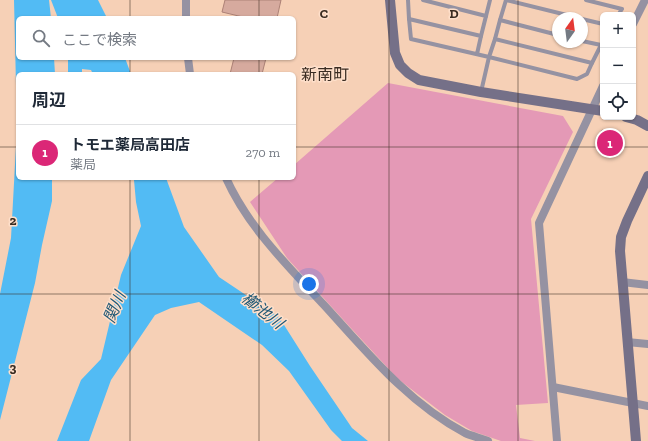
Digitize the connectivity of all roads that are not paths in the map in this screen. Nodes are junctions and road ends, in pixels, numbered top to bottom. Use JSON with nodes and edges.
{"nodes":[{"id":1,"x":186,"y":0,"type":"edge"},
{"id":2,"x":390,"y":0,"type":"edge"},
{"id":3,"x":408,"y":0,"type":"edge"},
{"id":4,"x":423,"y":0,"type":"edge"},
{"id":5,"x":490,"y":0,"type":"edge"},
{"id":6,"x":506,"y":0,"type":"edge"},
{"id":7,"x":586,"y":0,"type":"edge"},
{"id":8,"x":644,"y":0,"type":"edge"},
{"id":9,"x":556,"y":12,"type":"edge"},
{"id":10,"x":620,"y":12,"type":"edge"},
{"id":11,"x":186,"y":16,"type":"edge"},
{"id":12,"x":486,"y":16,"type":"junction"},
{"id":13,"x":636,"y":17,"type":"edge"},
{"id":14,"x":409,"y":19,"type":"junction"},
{"id":15,"x":500,"y":20,"type":"junction"},
{"id":16,"x":588,"y":20,"type":"edge"},
{"id":17,"x":600,"y":23,"type":"edge"},
{"id":18,"x":552,"y":33,"type":"edge"},
{"id":19,"x":481,"y":36,"type":"junction"},
{"id":20,"x":495,"y":39,"type":"junction"},
{"id":21,"x":588,"y":42,"type":"edge"},
{"id":22,"x":600,"y":44,"type":"edge"},
{"id":23,"x":600,"y":48,"type":"edge"},
{"id":24,"x":477,"y":54,"type":"junction"},
{"id":25,"x":489,"y":57,"type":"junction"},
{"id":26,"x":188,"y":60,"type":"edge"},
{"id":27,"x":592,"y":63,"type":"junction"},
{"id":28,"x":190,"y":72,"type":"edge"},
{"id":29,"x":481,"y":92,"type":"junction"},
{"id":30,"x":600,"y":92,"type":"edge"},
{"id":31,"x":592,"y":109,"type":"junction"},
{"id":32,"x":600,"y":110,"type":"edge"},
{"id":33,"x":636,"y":120,"type":"edge"},
{"id":34,"x":648,"y":126,"type":"edge"},
{"id":35,"x":648,"y":176,"type":"edge"},
{"id":36,"x":227,"y":180,"type":"edge"},
{"id":37,"x":622,"y":282,"type":"junction"},
{"id":38,"x":648,"y":285,"type":"edge"},
{"id":39,"x":627,"y":342,"type":"junction"},
{"id":40,"x":648,"y":344,"type":"edge"},
{"id":41,"x":553,"y":387,"type":"junction"},
{"id":42,"x":632,"y":403,"type":"junction"},
{"id":43,"x":648,"y":406,"type":"edge"},
{"id":44,"x":488,"y":441,"type":"edge"},
{"id":45,"x":557,"y":441,"type":"edge"},
{"id":46,"x":636,"y":441,"type":"edge"}],
"edges":[{"from":1,"to":11,"type":"street"},
{"from":2,"to":29,"type":"street"},
{"from":3,"to":14,"type":"lane"},
{"from":4,"to":12,"type":"lane"},
{"from":5,"to":12,"type":"lane"},
{"from":6,"to":9,"type":"lane"},
{"from":6,"to":15,"type":"lane"},
{"from":7,"to":10,"type":"lane"},
{"from":8,"to":13,"type":"street"},
{"from":12,"to":19,"type":"lane"},
{"from":14,"to":19,"type":"lane"},
{"from":14,"to":24,"type":"lane"},
{"from":15,"to":18,"type":"lane"},
{"from":15,"to":20,"type":"lane"},
{"from":16,"to":17,"type":"lane"},
{"from":19,"to":24,"type":"lane"},
{"from":20,"to":25,"type":"lane"},
{"from":20,"to":27,"type":"lane"},
{"from":21,"to":22,"type":"lane"},
{"from":23,"to":27,"type":"lane"},
{"from":24,"to":25,"type":"lane"},
{"from":25,"to":27,"type":"lane"},
{"from":25,"to":29,"type":"lane"},
{"from":26,"to":28,"type":"street"},
{"from":29,"to":31,"type":"street"},
{"from":30,"to":31,"type":"street"},
{"from":31,"to":32,"type":"street"},
{"from":31,"to":41,"type":"street"},
{"from":33,"to":34,"type":"street"},
{"from":35,"to":37,"type":"street"},
{"from":36,"to":44,"type":"street"},
{"from":37,"to":38,"type":"street"},
{"from":37,"to":39,"type":"street"},
{"from":39,"to":40,"type":"street"},
{"from":39,"to":42,"type":"street"},
{"from":41,"to":42,"type":"street"},
{"from":41,"to":45,"type":"street"},
{"from":42,"to":43,"type":"street"},
{"from":42,"to":46,"type":"street"}]}
